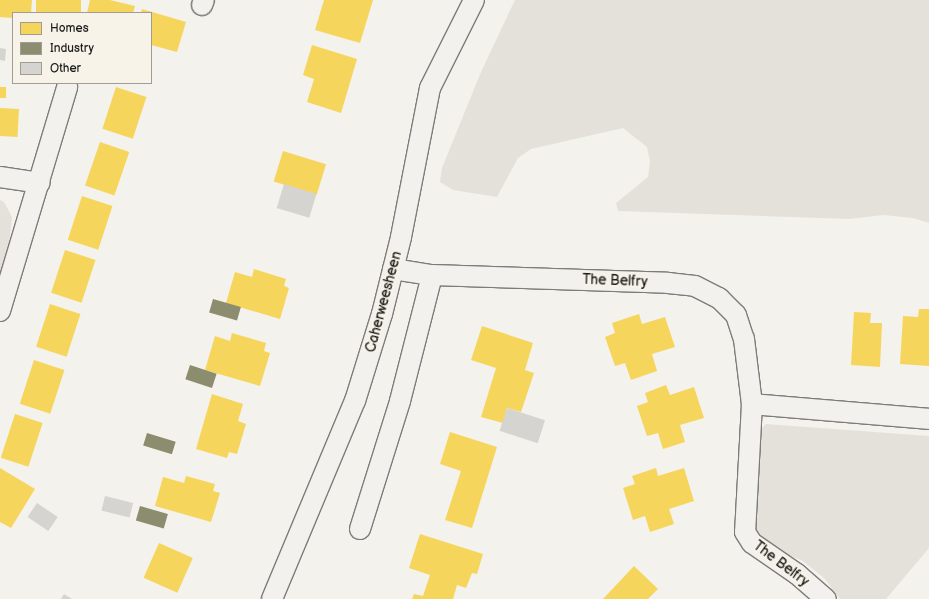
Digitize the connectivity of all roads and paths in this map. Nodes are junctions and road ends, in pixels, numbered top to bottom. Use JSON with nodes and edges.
{"nodes":[{"id":1,"x":474,"y":0,"type":"edge"},
{"id":2,"x":67,"y":88,"type":"dead end"},
{"id":3,"x":0,"y":177,"type":"edge"},
{"id":4,"x":40,"y":183,"type":"junction"},
{"id":5,"x":393,"y":269,"type":"junction"},
{"id":6,"x":432,"y":275,"type":"junction"},
{"id":7,"x":0,"y":311,"type":"edge"},
{"id":8,"x":752,"y":404,"type":"junction"},
{"id":9,"x":929,"y":420,"type":"edge"},
{"id":10,"x":360,"y":529,"type":"dead end"},
{"id":11,"x":272,"y":599,"type":"edge"},
{"id":12,"x":826,"y":599,"type":"edge"}],
"edges":[{"from":1,"to":5,"type":"street","name":"Caherweesheen"},
{"from":2,"to":4,"type":"street"},
{"from":3,"to":4,"type":"street"},
{"from":4,"to":7,"type":"street"},
{"from":5,"to":6,"type":"street","name":"The Belfry"},
{"from":5,"to":11,"type":"street","name":"Caherweesheen"},
{"from":6,"to":8,"type":"street","name":"The Belfry"},
{"from":6,"to":10,"type":"street"},
{"from":8,"to":9,"type":"street"},
{"from":8,"to":12,"type":"street","name":"The Belfry"}]}
